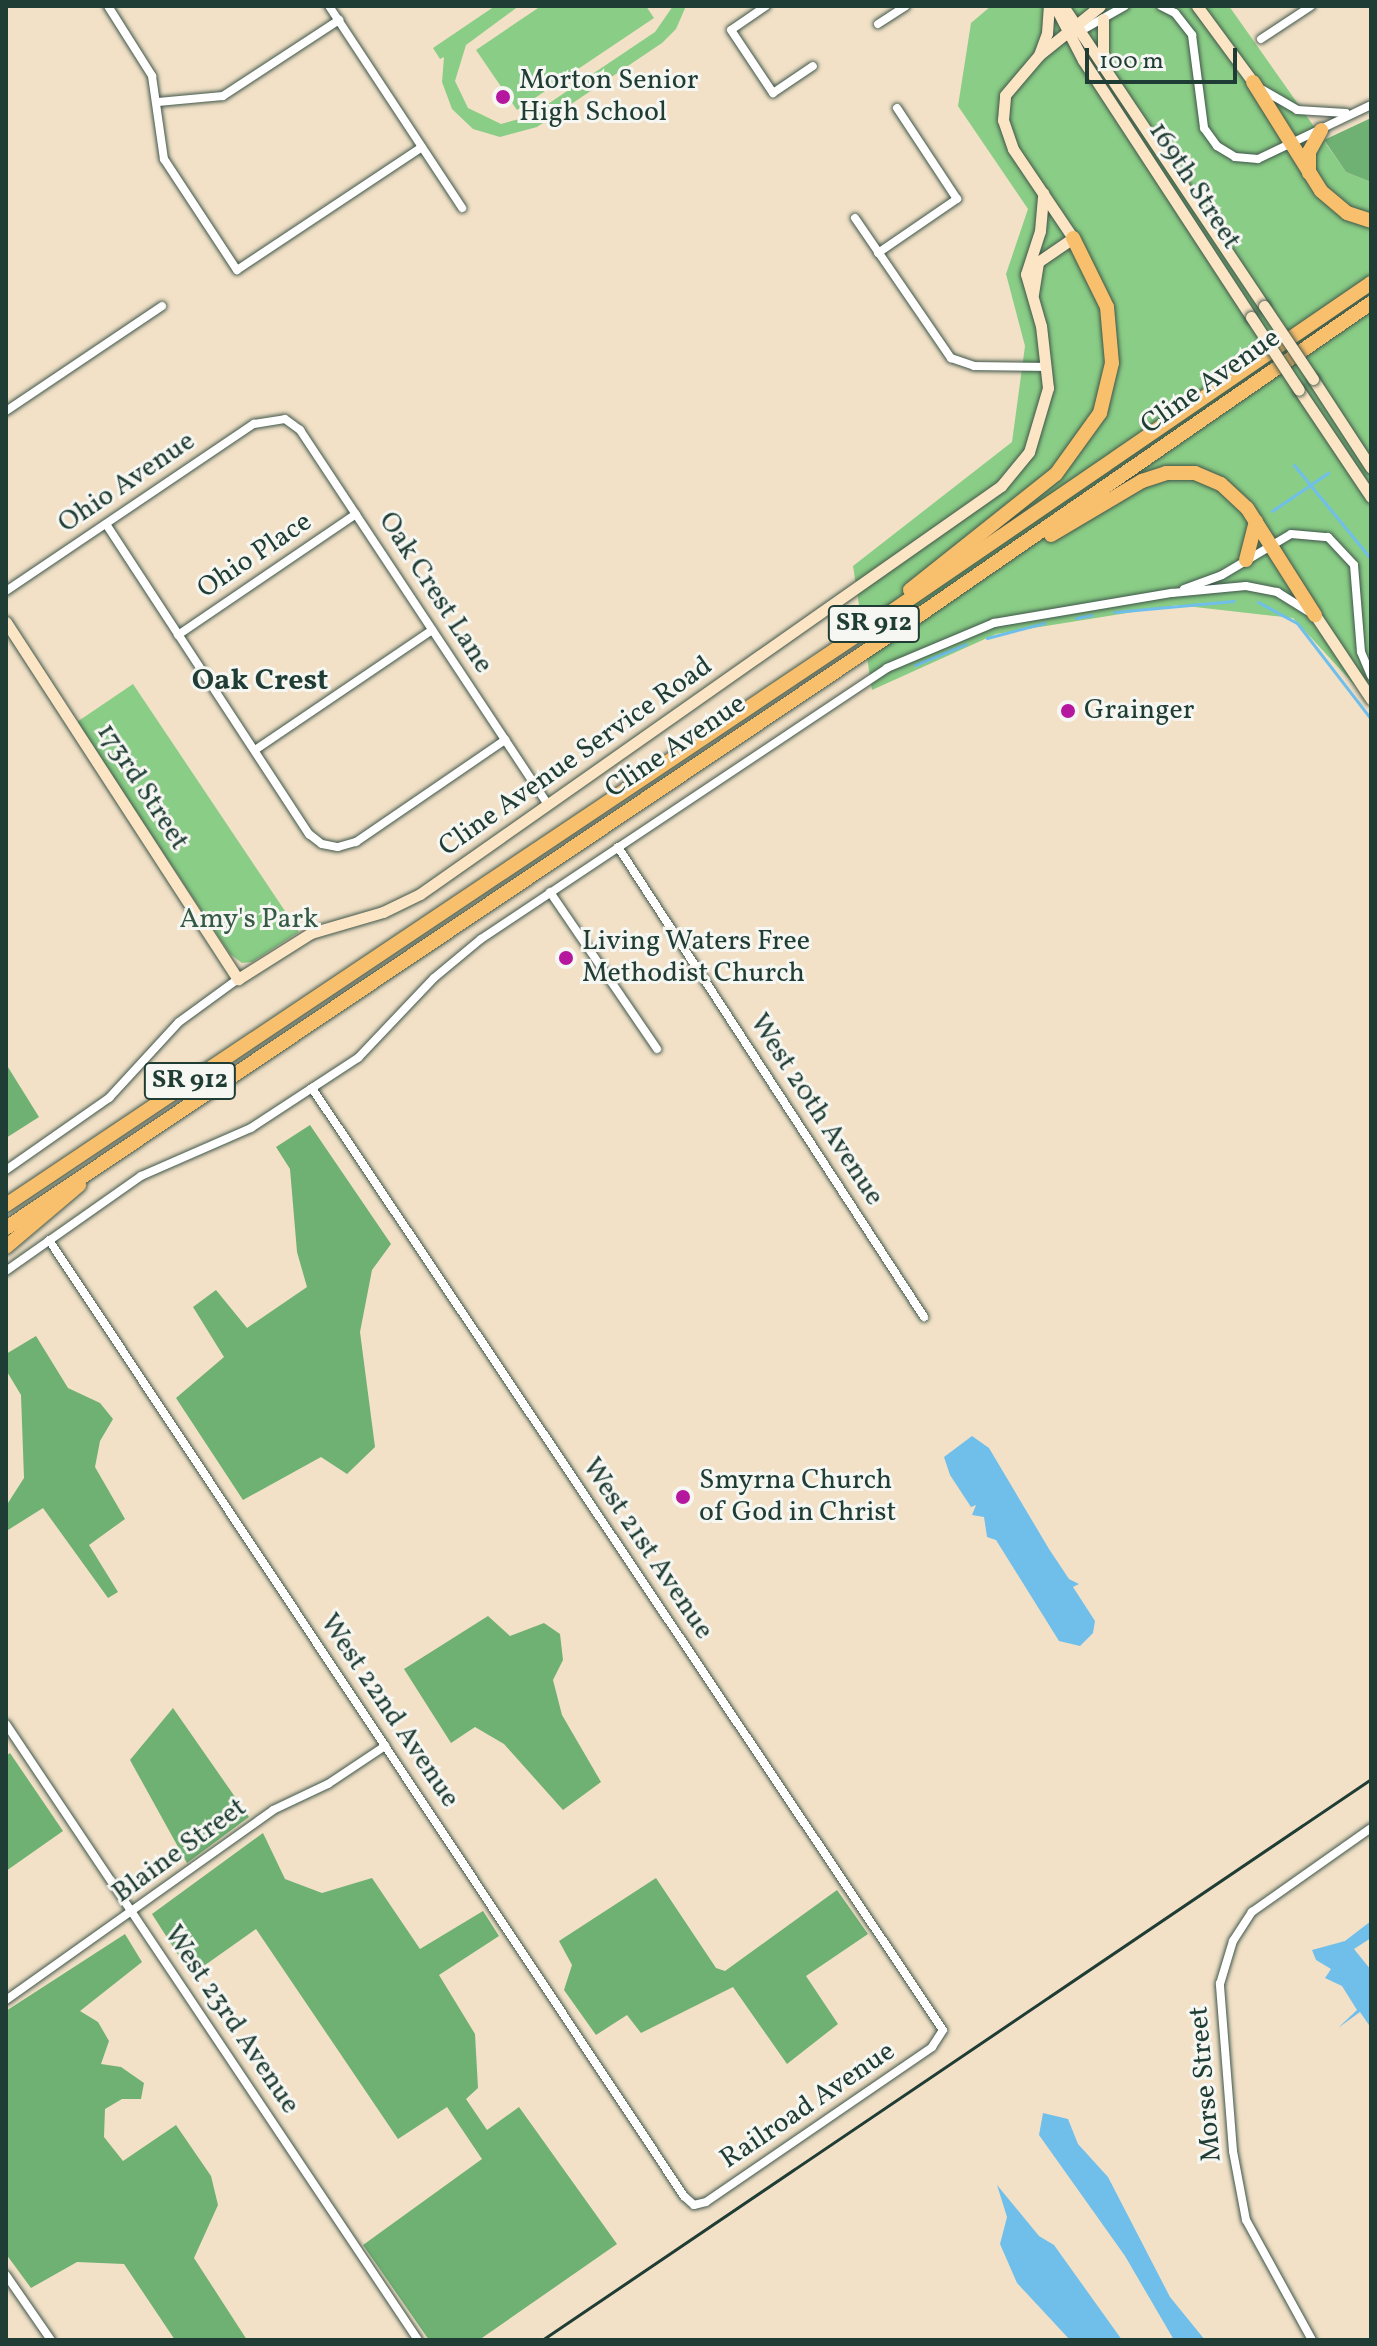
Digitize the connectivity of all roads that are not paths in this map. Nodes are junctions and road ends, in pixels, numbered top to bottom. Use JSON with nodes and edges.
{"nodes":[{"id":1,"x":108,"y":6,"type":"edge"},
{"id":2,"x":329,"y":6,"type":"edge"},
{"id":3,"x":766,"y":6,"type":"edge"},
{"id":4,"x":906,"y":6,"type":"edge"},
{"id":5,"x":1052,"y":6,"type":"edge"},
{"id":6,"x":1063,"y":6,"type":"edge"},
{"id":7,"x":1100,"y":6,"type":"edge"},
{"id":8,"x":1125,"y":6,"type":"edge"},
{"id":9,"x":1161,"y":6,"type":"edge"},
{"id":10,"x":1197,"y":6,"type":"edge"},
{"id":11,"x":1311,"y":6,"type":"edge"},
{"id":12,"x":1103,"y":19,"type":"junction"},
{"id":13,"x":339,"y":20,"type":"junction"},
{"id":14,"x":878,"y":24,"type":"dead end"},
{"id":15,"x":1080,"y":26,"type":"junction"},
{"id":16,"x":1068,"y":35,"type":"junction"},
{"id":17,"x":1261,"y":39,"type":"dead end"},
{"id":18,"x":1039,"y":55,"type":"junction"},
{"id":19,"x":1103,"y":60,"type":"junction"},
{"id":20,"x":813,"y":66,"type":"dead end"},
{"id":21,"x":1253,"y":82,"type":"junction"},
{"id":22,"x":158,"y":102,"type":"junction"},
{"id":23,"x":1371,"y":105,"type":"edge"},
{"id":24,"x":897,"y":108,"type":"dead end"},
{"id":25,"x":1359,"y":110,"type":"junction"},
{"id":26,"x":1321,"y":130,"type":"junction"},
{"id":27,"x":1291,"y":144,"type":"junction"},
{"id":28,"x":422,"y":147,"type":"junction"},
{"id":29,"x":1309,"y":173,"type":"junction"},
{"id":30,"x":1043,"y":193,"type":"junction"},
{"id":31,"x":462,"y":208,"type":"dead end"},
{"id":32,"x":855,"y":218,"type":"dead end"},
{"id":33,"x":1371,"y":221,"type":"edge"},
{"id":34,"x":1073,"y":238,"type":"junction"},
{"id":35,"x":878,"y":253,"type":"junction"},
{"id":36,"x":1371,"y":283,"type":"edge"},
{"id":37,"x":1033,"y":294,"type":"junction"},
{"id":38,"x":1371,"y":303,"type":"edge"},
{"id":39,"x":162,"y":306,"type":"dead end"},
{"id":40,"x":1047,"y":367,"type":"junction"},
{"id":41,"x":6,"y":411,"type":"edge"},
{"id":42,"x":276,"y":417,"type":"joint"},
{"id":43,"x":1371,"y":468,"type":"edge"},
{"id":44,"x":1371,"y":497,"type":"edge"},
{"id":45,"x":356,"y":514,"type":"junction"},
{"id":46,"x":1256,"y":521,"type":"junction"},
{"id":47,"x":106,"y":524,"type":"junction"},
{"id":48,"x":1271,"y":545,"type":"junction"},
{"id":49,"x":1246,"y":560,"type":"junction"},
{"id":50,"x":6,"y":591,"type":"edge"},
{"id":51,"x":1172,"y":593,"type":"junction"},
{"id":52,"x":1315,"y":615,"type":"junction"},
{"id":53,"x":918,"y":616,"type":"junction"},
{"id":54,"x":6,"y":622,"type":"edge"},
{"id":55,"x":866,"y":629,"type":"junction"},
{"id":56,"x":432,"y":630,"type":"junction"},
{"id":57,"x":178,"y":635,"type":"junction"},
{"id":58,"x":1371,"y":676,"type":"edge"},
{"id":59,"x":1371,"y":699,"type":"edge"},
{"id":60,"x":505,"y":740,"type":"junction"},
{"id":61,"x":255,"y":750,"type":"junction"},
{"id":62,"x":548,"y":804,"type":"junction"},
{"id":63,"x":618,"y":847,"type":"junction"},
{"id":64,"x":550,"y":892,"type":"junction"},
{"id":65,"x":238,"y":979,"type":"junction"},
{"id":66,"x":657,"y":1049,"type":"dead end"},
{"id":67,"x":312,"y":1088,"type":"junction"},
{"id":68,"x":93,"y":1169,"type":"junction"},
{"id":69,"x":6,"y":1170,"type":"edge"},
{"id":70,"x":6,"y":1205,"type":"edge"},
{"id":71,"x":6,"y":1228,"type":"edge"},
{"id":72,"x":49,"y":1240,"type":"junction"},
{"id":73,"x":6,"y":1247,"type":"edge"},
{"id":74,"x":6,"y":1271,"type":"edge"},
{"id":75,"x":924,"y":1317,"type":"dead end"},
{"id":76,"x":6,"y":1724,"type":"edge"},
{"id":77,"x":385,"y":1746,"type":"junction"},
{"id":78,"x":1371,"y":1828,"type":"edge"},
{"id":79,"x":133,"y":1914,"type":"junction"},
{"id":80,"x":6,"y":2000,"type":"edge"},
{"id":81,"x":943,"y":2035,"type":"joint"},
{"id":82,"x":694,"y":2205,"type":"joint"},
{"id":83,"x":6,"y":2275,"type":"edge"},
{"id":84,"x":51,"y":2340,"type":"edge"},
{"id":85,"x":418,"y":2340,"type":"edge"},
{"id":86,"x":1312,"y":2340,"type":"edge"}],
"edges":[{"from":1,"to":22,"type":"street"},
{"from":2,"to":13,"type":"street"},
{"from":3,"to":20,"type":"street"},
{"from":4,"to":14,"type":"street"},
{"from":5,"to":16,"type":"main road","name":"169th Street"},
{"from":5,"to":18,"type":"main road"},
{"from":6,"to":15,"type":"main road","name":"169th Street"},
{"from":7,"to":15,"type":"main road"},
{"from":8,"to":12,"type":"street"},
{"from":9,"to":27,"type":"street"},
{"from":10,"to":21,"type":"main road"},
{"from":11,"to":17,"type":"street"},
{"from":12,"to":15,"type":"street"},
{"from":12,"to":19,"type":"main road"},
{"from":13,"to":22,"type":"street"},
{"from":13,"to":28,"type":"street"},
{"from":15,"to":16,"type":"main road"},
{"from":15,"to":19,"type":"main road","name":"169th Street"},
{"from":16,"to":18,"type":"main road"},
{"from":16,"to":44,"type":"main road","name":"169th Street","bridge":true},
{"from":18,"to":30,"type":"main road"},
{"from":19,"to":43,"type":"main road","name":"169th Street","bridge":true},
{"from":21,"to":25,"type":"street"},
{"from":21,"to":27,"type":"highway"},
{"from":22,"to":28,"type":"street"},
{"from":23,"to":25,"type":"street"},
{"from":24,"to":35,"type":"street"},
{"from":25,"to":26,"type":"street"},
{"from":26,"to":27,"type":"street"},
{"from":26,"to":29,"type":"highway"},
{"from":27,"to":29,"type":"highway"},
{"from":28,"to":31,"type":"street"},
{"from":29,"to":33,"type":"highway"},
{"from":30,"to":34,"type":"main road"},
{"from":30,"to":37,"type":"main road","name":"Cline Avenue Service Road"},
{"from":32,"to":35,"type":"street"},
{"from":34,"to":37,"type":"main road","name":"Cline Avenue Service Road"},
{"from":34,"to":55,"type":"highway"},
{"from":35,"to":40,"type":"street"},
{"from":36,"to":55,"type":"highway","name":"Cline Avenue","number":"SR 912"},
{"from":37,"to":40,"type":"main road","name":"Cline Avenue Service Road"},
{"from":38,"to":53,"type":"highway","name":"Cline Avenue","number":"SR 912"},
{"from":39,"to":41,"type":"street"},
{"from":40,"to":62,"type":"main road","name":"Cline Avenue Service Road"},
{"from":42,"to":45,"type":"street","name":"Oak Crest Lane"},
{"from":42,"to":47,"type":"street","name":"Ohio Avenue"},
{"from":45,"to":56,"type":"street","name":"Oak Crest Lane"},
{"from":45,"to":57,"type":"street","name":"Ohio Place"},
{"from":46,"to":48,"type":"highway"},
{"from":46,"to":49,"type":"highway"},
{"from":46,"to":53,"type":"highway"},
{"from":47,"to":50,"type":"street","name":"Ohio Avenue"},
{"from":47,"to":57,"type":"street"},
{"from":48,"to":49,"type":"street","name":"Cline Avenue"},
{"from":48,"to":52,"type":"highway"},
{"from":48,"to":58,"type":"street","name":"Cline Avenue"},
{"from":49,"to":51,"type":"street","name":"Cline Avenue"},
{"from":51,"to":52,"type":"street","name":"Cline Avenue"},
{"from":51,"to":63,"type":"street","name":"Cline Avenue"},
{"from":52,"to":59,"type":"main road"},
{"from":53,"to":68,"type":"highway","name":"Cline Avenue","number":"SR 912"},
{"from":54,"to":65,"type":"main road","name":"173rd Street"},
{"from":55,"to":70,"type":"highway","name":"Cline Avenue","number":"SR 912"},
{"from":56,"to":60,"type":"street","name":"Oak Crest Lane"},
{"from":56,"to":61,"type":"street"},
{"from":57,"to":61,"type":"street"},
{"from":60,"to":61,"type":"street"},
{"from":60,"to":62,"type":"street","name":"Oak Crest Lane"},
{"from":62,"to":65,"type":"main road","name":"Cline Avenue Service Road"},
{"from":63,"to":64,"type":"street","name":"Cline Avenue"},
{"from":63,"to":75,"type":"street","name":"West 20th Avenue"},
{"from":64,"to":66,"type":"street"},
{"from":64,"to":67,"type":"street","name":"Cline Avenue"},
{"from":65,"to":69,"type":"street","name":"Cline Avenue Service Road"},
{"from":67,"to":72,"type":"street","name":"Cline Avenue"},
{"from":67,"to":81,"type":"street","name":"West 21st Avenue"},
{"from":68,"to":71,"type":"highway","name":"Cline Avenue","number":"SR 912"},
{"from":68,"to":73,"type":"highway"},
{"from":72,"to":74,"type":"street","name":"Cline Avenue"},
{"from":72,"to":77,"type":"street","name":"West 22nd Avenue"},
{"from":76,"to":79,"type":"street","name":"West 23rd Avenue"},
{"from":77,"to":79,"type":"street","name":"Blaine Street"},
{"from":77,"to":82,"type":"street","name":"West 22nd Avenue"},
{"from":78,"to":86,"type":"street","name":"Morse Street"},
{"from":79,"to":80,"type":"street","name":"Blaine Street"},
{"from":79,"to":85,"type":"street","name":"West 23rd Avenue"},
{"from":81,"to":82,"type":"street","name":"Railroad Avenue"},
{"from":83,"to":84,"type":"street"}]}
